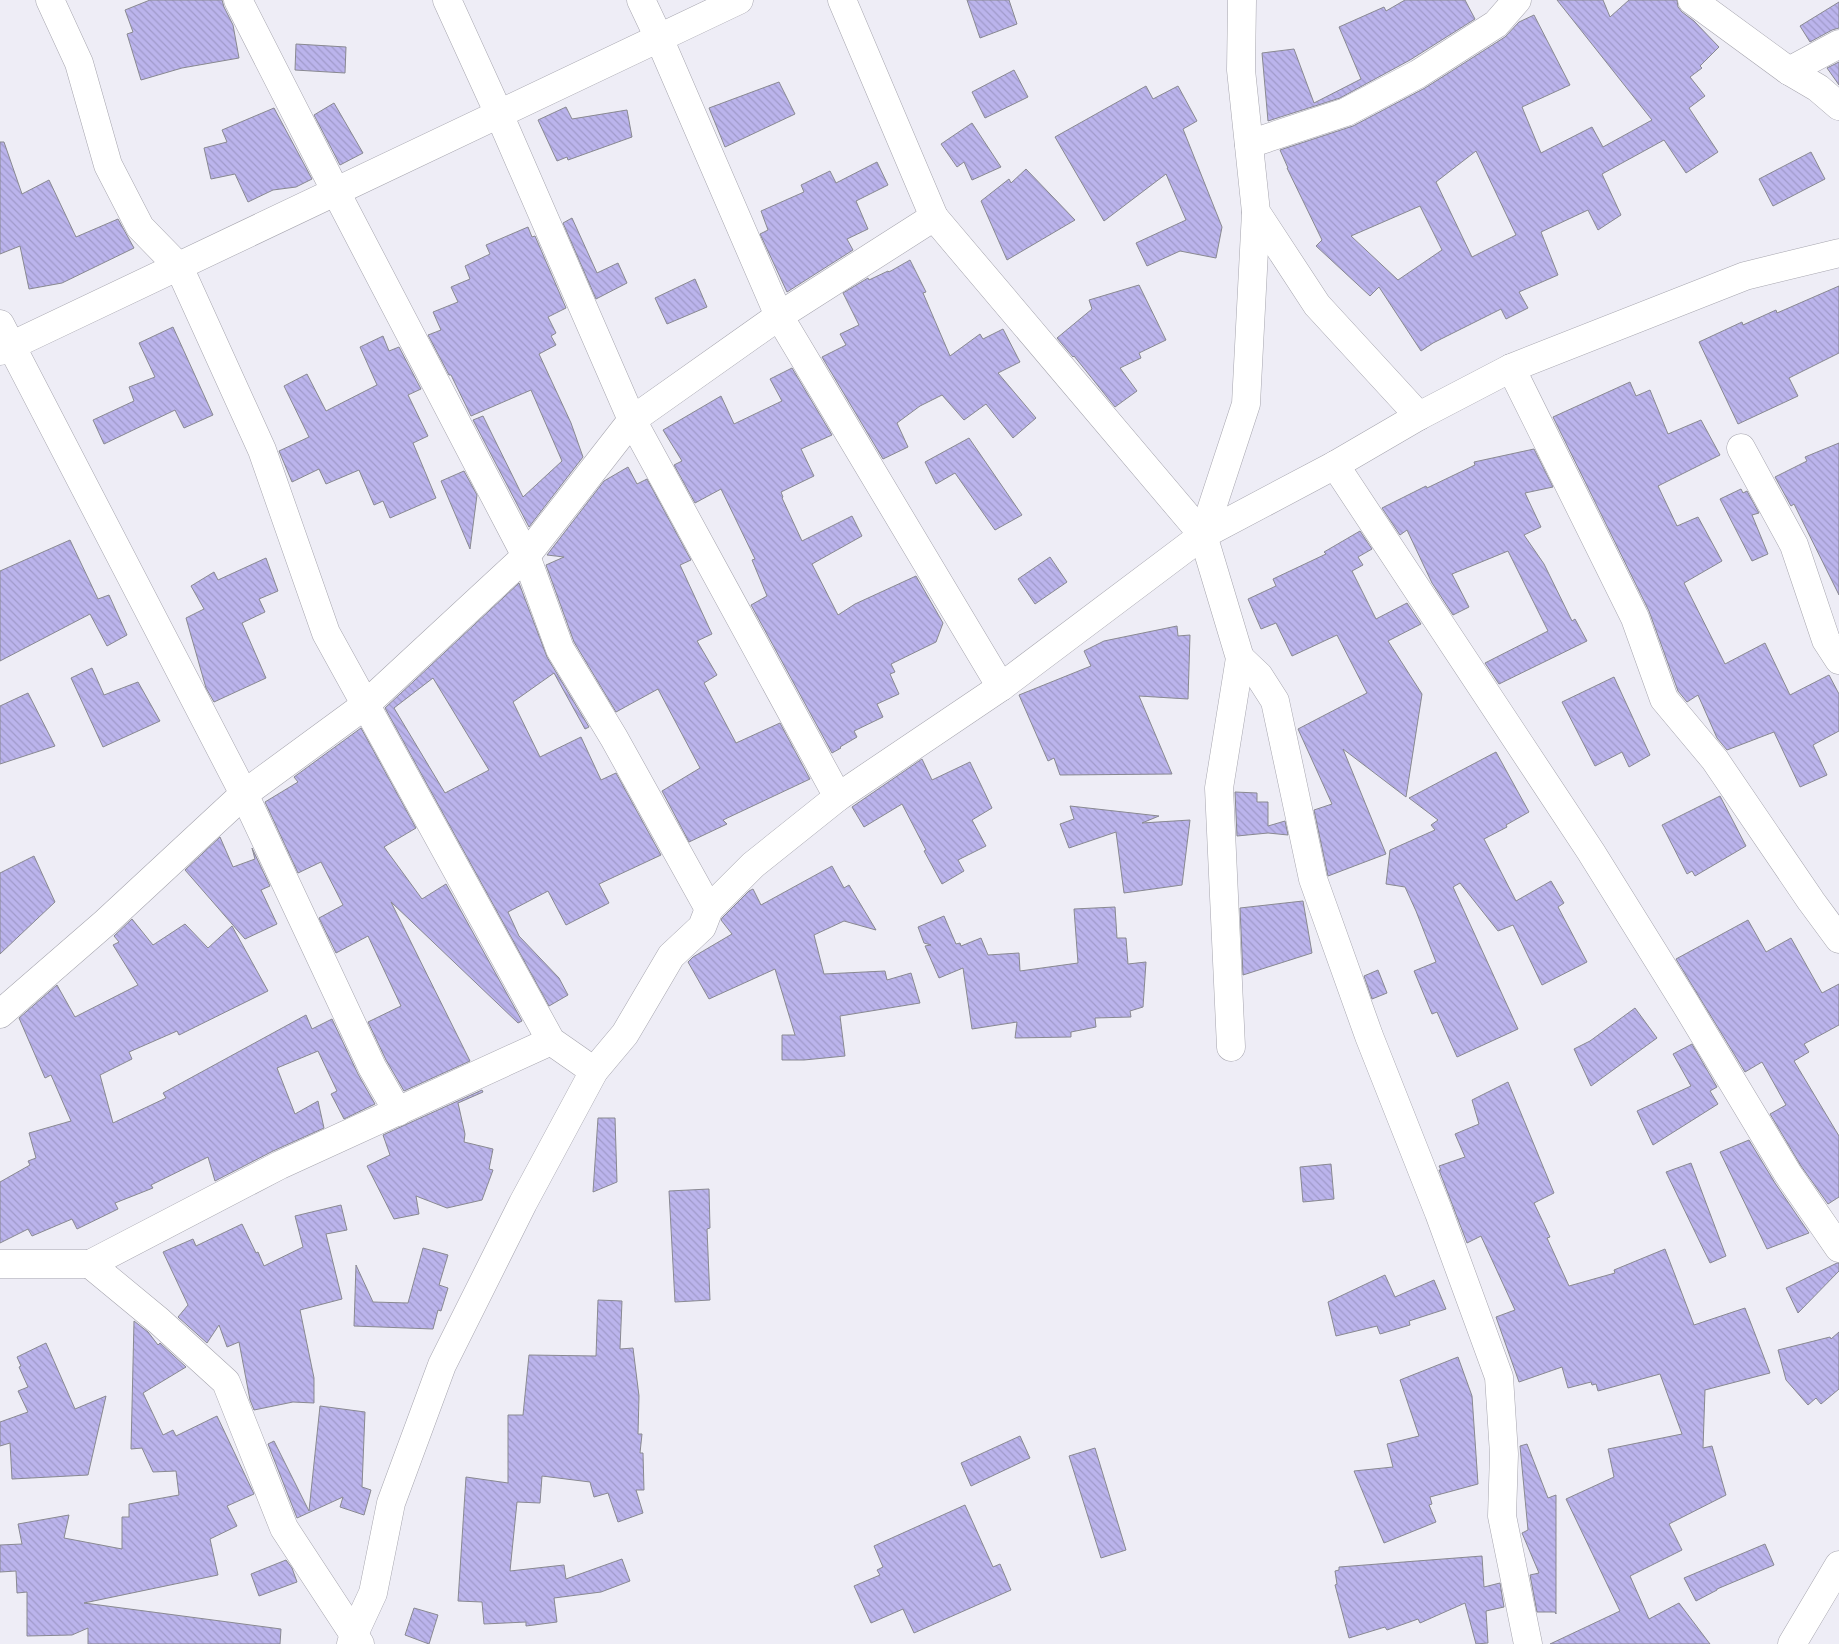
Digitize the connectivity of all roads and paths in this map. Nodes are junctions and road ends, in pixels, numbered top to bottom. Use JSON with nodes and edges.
{"nodes":[{"id":1,"x":50,"y":0,"type":"edge"},
{"id":2,"x":238,"y":0,"type":"edge"},
{"id":3,"x":447,"y":0,"type":"edge"},
{"id":4,"x":641,"y":0,"type":"edge"},
{"id":5,"x":739,"y":0,"type":"edge"},
{"id":6,"x":842,"y":0,"type":"edge"},
{"id":7,"x":1242,"y":0,"type":"edge"},
{"id":8,"x":1517,"y":0,"type":"edge"},
{"id":9,"x":1692,"y":0,"type":"edge"},
{"id":10,"x":659,"y":38,"type":"junction"},
{"id":11,"x":1839,"y":44,"type":"edge"},
{"id":12,"x":1789,"y":71,"type":"junction"},
{"id":13,"x":1839,"y":106,"type":"edge"},
{"id":14,"x":499,"y":114,"type":"junction"},
{"id":15,"x":1249,"y":144,"type":"junction"},
{"id":16,"x":336,"y":192,"type":"junction"},
{"id":17,"x":1256,"y":212,"type":"junction"},
{"id":18,"x":934,"y":217,"type":"junction"},
{"id":19,"x":1839,"y":253,"type":"edge"},
{"id":20,"x":179,"y":267,"type":"junction"},
{"id":21,"x":779,"y":316,"type":"junction"},
{"id":22,"x":4,"y":340,"type":"edge"},
{"id":23,"x":1511,"y":368,"type":"junction"},
{"id":24,"x":1419,"y":416,"type":"junction"},
{"id":25,"x":632,"y":420,"type":"junction"},
{"id":26,"x":1741,"y":448,"type":"dead end"},
{"id":27,"x":1335,"y":465,"type":"junction"},
{"id":28,"x":1203,"y":535,"type":"junction"},
{"id":29,"x":526,"y":556,"type":"junction"},
{"id":30,"x":1240,"y":658,"type":"junction"},
{"id":31,"x":1839,"y":660,"type":"edge"},
{"id":32,"x":1001,"y":687,"type":"junction"},
{"id":33,"x":364,"y":706,"type":"junction"},
{"id":34,"x":244,"y":794,"type":"junction"},
{"id":35,"x":838,"y":797,"type":"junction"},
{"id":36,"x":709,"y":909,"type":"junction"},
{"id":37,"x":1839,"y":938,"type":"edge"},
{"id":38,"x":0,"y":1014,"type":"edge"},
{"id":39,"x":551,"y":1041,"type":"junction"},
{"id":40,"x":1231,"y":1047,"type":"dead end"},
{"id":41,"x":594,"y":1071,"type":"junction"},
{"id":42,"x":398,"y":1112,"type":"junction"},
{"id":43,"x":1839,"y":1248,"type":"edge"},
{"id":44,"x":0,"y":1264,"type":"edge"},
{"id":45,"x":90,"y":1264,"type":"junction"},
{"id":46,"x":1839,"y":1565,"type":"edge"},
{"id":47,"x":355,"y":1641,"type":"edge"},
{"id":48,"x":1528,"y":1644,"type":"edge"},
{"id":49,"x":1792,"y":1644,"type":"edge"}],
"edges":[{"from":1,"to":20,"type":"street"},
{"from":2,"to":16,"type":"street"},
{"from":3,"to":14,"type":"street"},
{"from":4,"to":10,"type":"street"},
{"from":5,"to":10,"type":"street"},
{"from":6,"to":18,"type":"street"},
{"from":7,"to":15,"type":"street"},
{"from":8,"to":15,"type":"street"},
{"from":9,"to":12,"type":"street"},
{"from":10,"to":14,"type":"street"},
{"from":10,"to":21,"type":"street"},
{"from":11,"to":12,"type":"street"},
{"from":12,"to":13,"type":"street"},
{"from":14,"to":16,"type":"street"},
{"from":14,"to":25,"type":"street"},
{"from":15,"to":17,"type":"street"},
{"from":16,"to":20,"type":"street"},
{"from":16,"to":29,"type":"street"},
{"from":17,"to":24,"type":"street"},
{"from":17,"to":28,"type":"street"},
{"from":18,"to":21,"type":"street"},
{"from":18,"to":28,"type":"street"},
{"from":19,"to":23,"type":"street"},
{"from":20,"to":22,"type":"street"},
{"from":20,"to":33,"type":"street"},
{"from":21,"to":25,"type":"street"},
{"from":21,"to":32,"type":"street"},
{"from":22,"to":34,"type":"street"},
{"from":23,"to":24,"type":"street"},
{"from":23,"to":37,"type":"street"},
{"from":24,"to":27,"type":"street"},
{"from":25,"to":29,"type":"street"},
{"from":25,"to":35,"type":"street"},
{"from":26,"to":31,"type":"street"},
{"from":27,"to":28,"type":"street"},
{"from":27,"to":43,"type":"street"},
{"from":28,"to":30,"type":"street"},
{"from":28,"to":32,"type":"street"},
{"from":29,"to":33,"type":"street"},
{"from":29,"to":36,"type":"street"},
{"from":30,"to":40,"type":"street"},
{"from":30,"to":48,"type":"street"},
{"from":32,"to":35,"type":"street"},
{"from":33,"to":34,"type":"street"},
{"from":33,"to":39,"type":"street"},
{"from":34,"to":38,"type":"street"},
{"from":34,"to":42,"type":"street"},
{"from":35,"to":36,"type":"street"},
{"from":36,"to":41,"type":"street"},
{"from":39,"to":41,"type":"street"},
{"from":39,"to":42,"type":"street"},
{"from":41,"to":47,"type":"street"},
{"from":42,"to":45,"type":"street"},
{"from":44,"to":45,"type":"street"},
{"from":45,"to":47,"type":"street"},
{"from":46,"to":49,"type":"street"}]}
